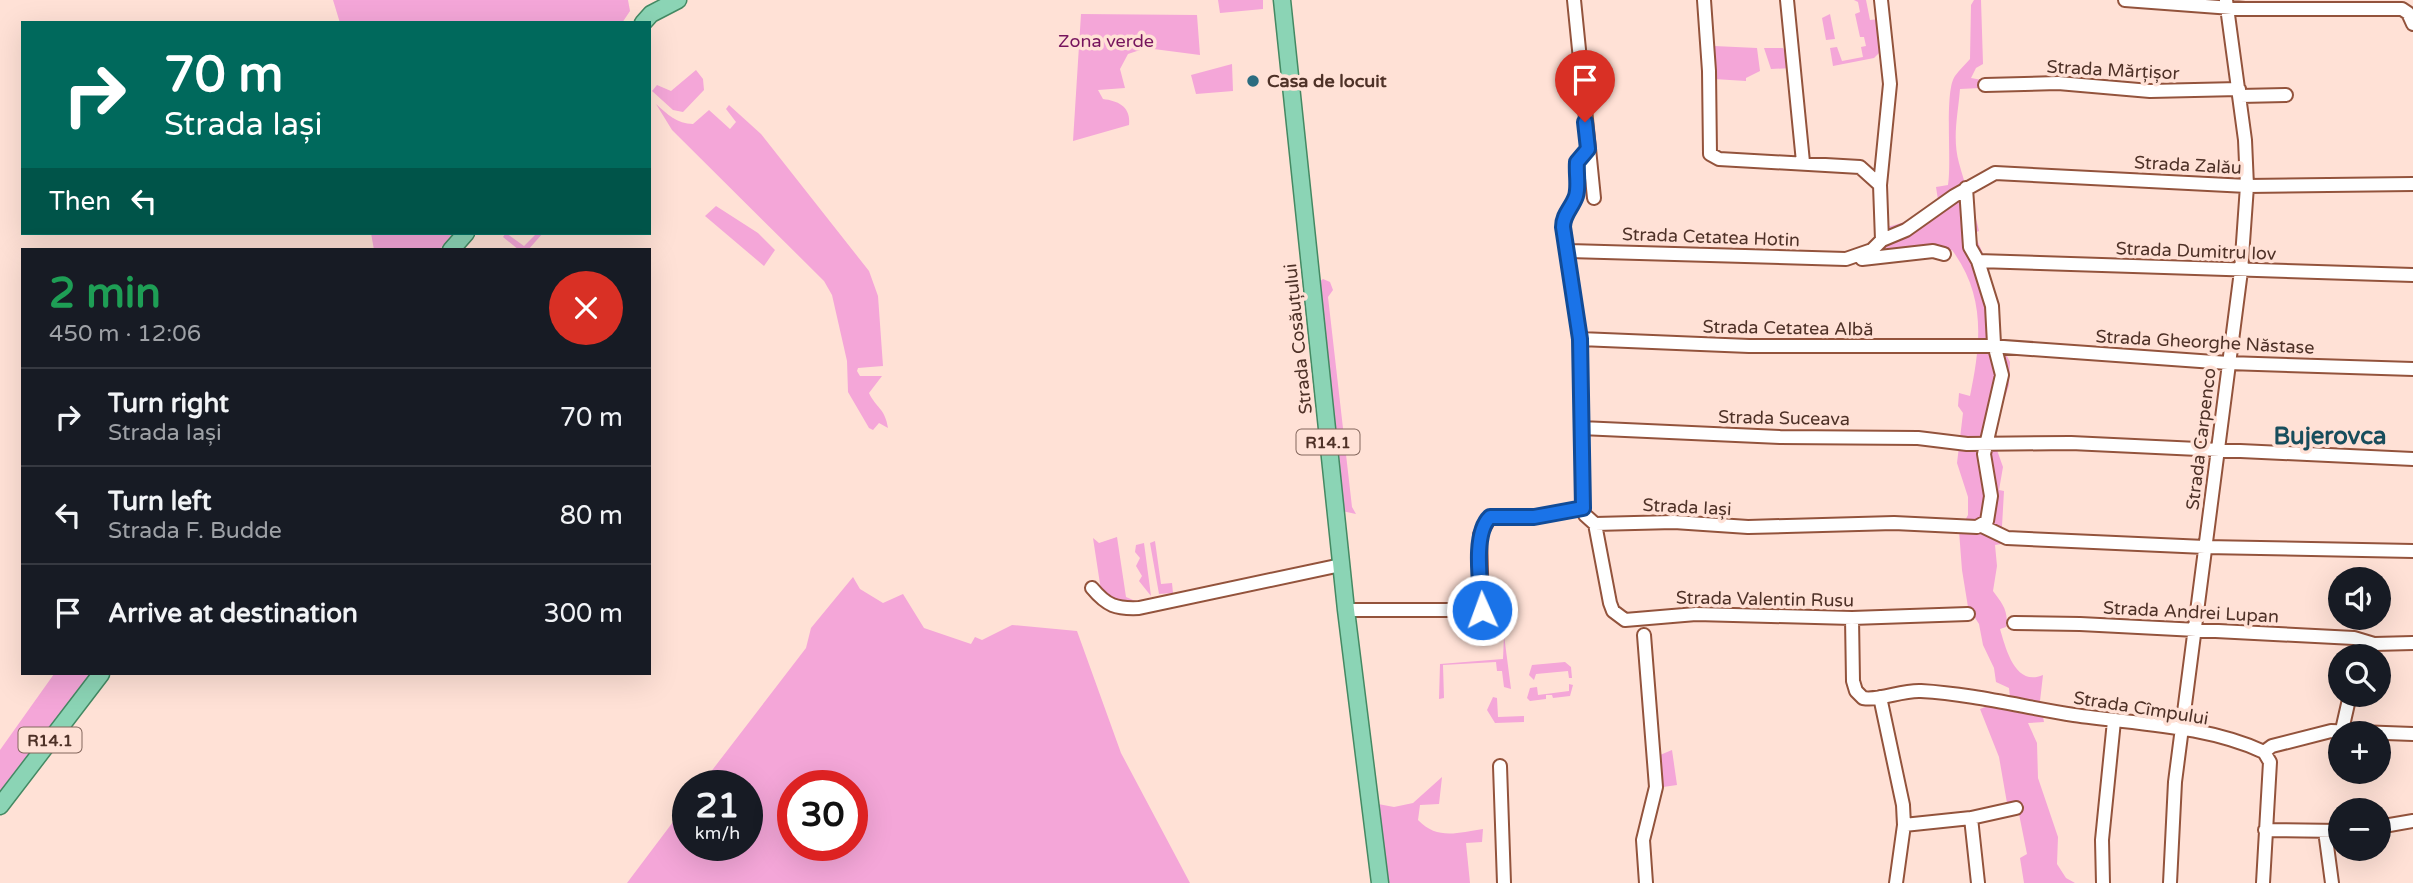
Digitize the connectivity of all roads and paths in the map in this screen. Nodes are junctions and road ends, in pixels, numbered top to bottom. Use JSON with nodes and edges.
{"nodes":[{"id":1,"x":678,"y":0,"type":"edge"},
{"id":2,"x":1282,"y":0,"type":"edge"},
{"id":3,"x":1574,"y":0,"type":"edge"},
{"id":4,"x":1704,"y":0,"type":"edge"},
{"id":5,"x":1787,"y":0,"type":"edge"},
{"id":6,"x":1881,"y":0,"type":"edge"},
{"id":7,"x":2125,"y":0,"type":"edge"},
{"id":8,"x":2226,"y":3,"type":"edge"},
{"id":9,"x":647,"y":12,"type":"edge"},
{"id":10,"x":2413,"y":24,"type":"edge"},
{"id":11,"x":1985,"y":85,"type":"dead end"},
{"id":12,"x":2239,"y":93,"type":"junction"},
{"id":13,"x":2286,"y":94,"type":"dead end"},
{"id":14,"x":1588,"y":149,"type":"junction"},
{"id":15,"x":1802,"y":162,"type":"junction"},
{"id":16,"x":1881,"y":164,"type":"junction"},
{"id":17,"x":1865,"y":169,"type":"junction"},
{"id":18,"x":2413,"y":184,"type":"edge"},
{"id":19,"x":1880,"y":185,"type":"junction"},
{"id":20,"x":2247,"y":186,"type":"junction"},
{"id":21,"x":1966,"y":188,"type":"junction"},
{"id":22,"x":1594,"y":198,"type":"dead end"},
{"id":23,"x":1882,"y":240,"type":"junction"},
{"id":24,"x":1569,"y":251,"type":"junction"},
{"id":25,"x":1944,"y":254,"type":"dead end"},
{"id":26,"x":1852,"y":257,"type":"junction"},
{"id":27,"x":1978,"y":261,"type":"junction"},
{"id":28,"x":2241,"y":271,"type":"junction"},
{"id":29,"x":2413,"y":275,"type":"edge"},
{"id":30,"x":1580,"y":339,"type":"junction"},
{"id":31,"x":1996,"y":348,"type":"junction"},
{"id":32,"x":2228,"y":363,"type":"junction"},
{"id":33,"x":2413,"y":369,"type":"edge"},
{"id":34,"x":1581,"y":428,"type":"junction"},
{"id":35,"x":1986,"y":444,"type":"junction"},
{"id":36,"x":2218,"y":450,"type":"junction"},
{"id":37,"x":2413,"y":459,"type":"edge"},
{"id":38,"x":1583,"y":508,"type":"junction"},
{"id":39,"x":1985,"y":523,"type":"junction"},
{"id":40,"x":1595,"y":524,"type":"junction"},
{"id":41,"x":2205,"y":547,"type":"junction"},
{"id":42,"x":2413,"y":551,"type":"edge"},
{"id":43,"x":1341,"y":565,"type":"junction"},
{"id":44,"x":1092,"y":588,"type":"dead end"},
{"id":45,"x":1346,"y":610,"type":"junction"},
{"id":46,"x":1482,"y":610,"type":"junction"},
{"id":47,"x":1968,"y":614,"type":"dead end"},
{"id":48,"x":1503,"y":617,"type":"dead end"},
{"id":49,"x":1852,"y":618,"type":"junction"},
{"id":50,"x":2014,"y":623,"type":"dead end"},
{"id":51,"x":2194,"y":631,"type":"junction"},
{"id":52,"x":1644,"y":635,"type":"dead end"},
{"id":53,"x":2364,"y":642,"type":"joint"},
{"id":54,"x":2413,"y":643,"type":"edge"},
{"id":55,"x":100,"y":675,"type":"edge"},
{"id":56,"x":1880,"y":697,"type":"junction"},
{"id":57,"x":2114,"y":721,"type":"junction"},
{"id":58,"x":2183,"y":729,"type":"junction"},
{"id":59,"x":2328,"y":733,"type":"edge"},
{"id":60,"x":2391,"y":733,"type":"edge"},
{"id":61,"x":2413,"y":734,"type":"edge"},
{"id":62,"x":2264,"y":752,"type":"junction"},
{"id":63,"x":1500,"y":766,"type":"dead end"},
{"id":64,"x":0,"y":806,"type":"edge"},
{"id":65,"x":2017,"y":808,"type":"dead end"},
{"id":66,"x":1971,"y":818,"type":"junction"},
{"id":67,"x":2413,"y":821,"type":"edge"},
{"id":68,"x":1904,"y":825,"type":"junction"},
{"id":69,"x":2391,"y":825,"type":"edge"},
{"id":70,"x":2265,"y":830,"type":"junction"},
{"id":71,"x":2325,"y":831,"type":"joint"},
{"id":72,"x":1380,"y":883,"type":"edge"},
{"id":73,"x":1504,"y":883,"type":"edge"},
{"id":74,"x":1646,"y":883,"type":"edge"},
{"id":75,"x":1896,"y":883,"type":"edge"},
{"id":76,"x":1978,"y":883,"type":"edge"},
{"id":77,"x":2103,"y":883,"type":"edge"},
{"id":78,"x":2170,"y":883,"type":"edge"},
{"id":79,"x":2263,"y":883,"type":"edge"},
{"id":80,"x":2332,"y":883,"type":"edge"}],
"edges":[{"from":1,"to":9,"type":"main road"},
{"from":2,"to":43,"type":"main road","name":"Strada Cosăuțului","number":"R14.1"},
{"from":3,"to":14,"type":"street"},
{"from":4,"to":15,"type":"street"},
{"from":5,"to":15,"type":"street"},
{"from":6,"to":16,"type":"street"},
{"from":7,"to":8,"type":"street"},
{"from":8,"to":10,"type":"street"},
{"from":8,"to":12,"type":"street","name":"Strada Carpenco"},
{"from":11,"to":12,"type":"street","name":"Strada Mărțișor"},
{"from":12,"to":13,"type":"street","name":"Strada Mărțișor"},
{"from":12,"to":20,"type":"street","name":"Strada Carpenco"},
{"from":14,"to":22,"type":"street"},
{"from":14,"to":24,"type":"street"},
{"from":15,"to":17,"type":"street"},
{"from":16,"to":17,"type":"street"},
{"from":16,"to":19,"type":"street"},
{"from":17,"to":19,"type":"street"},
{"from":18,"to":20,"type":"street","name":"Strada Zalău"},
{"from":19,"to":23,"type":"street"},
{"from":20,"to":21,"type":"street","name":"Strada Zalău"},
{"from":20,"to":28,"type":"street","name":"Strada Carpenco"},
{"from":21,"to":23,"type":"street"},
{"from":21,"to":27,"type":"street"},
{"from":23,"to":26,"type":"street"},
{"from":24,"to":26,"type":"street","name":"Strada Cetatea Hotin"},
{"from":24,"to":30,"type":"street"},
{"from":25,"to":26,"type":"street","name":"Strada Cetatea Hotin"},
{"from":27,"to":28,"type":"street","name":"Strada Dumitru Iov"},
{"from":27,"to":31,"type":"street"},
{"from":28,"to":29,"type":"street","name":"Strada Dumitru Iov"},
{"from":28,"to":32,"type":"street","name":"Strada Carpenco"},
{"from":30,"to":31,"type":"street","name":"Strada Cetatea Albă"},
{"from":30,"to":34,"type":"street"},
{"from":31,"to":32,"type":"street","name":"Strada Gheorghe Năstase"},
{"from":31,"to":35,"type":"street"},
{"from":32,"to":33,"type":"street","name":"Strada Gheorghe Năstase"},
{"from":32,"to":36,"type":"street","name":"Strada Carpenco"},
{"from":34,"to":35,"type":"street","name":"Strada Suceava"},
{"from":34,"to":38,"type":"street"},
{"from":35,"to":36,"type":"street","name":"Strada Suceava"},
{"from":35,"to":39,"type":"street"},
{"from":36,"to":37,"type":"street","name":"Strada Suceava"},
{"from":36,"to":41,"type":"street","name":"Strada Carpenco"},
{"from":38,"to":40,"type":"street"},
{"from":38,"to":46,"type":"street"},
{"from":39,"to":40,"type":"street","name":"Strada Iași"},
{"from":39,"to":41,"type":"street","name":"Strada Iași"},
{"from":40,"to":49,"type":"street","name":"Strada Valentin Rusu"},
{"from":41,"to":42,"type":"street","name":"Strada Iași"},
{"from":41,"to":51,"type":"street","name":"Strada Carpenco"},
{"from":43,"to":44,"type":"street"},
{"from":43,"to":45,"type":"main road","name":"Strada Cosăuțului","number":"R14.1"},
{"from":45,"to":46,"type":"street"},
{"from":45,"to":72,"type":"main road","name":"Strada Cosăuțului","number":"R14.1"},
{"from":46,"to":48,"type":"street"},
{"from":47,"to":49,"type":"street","name":"Strada Valentin Rusu"},
{"from":49,"to":56,"type":"street"},
{"from":50,"to":51,"type":"street","name":"Strada Andrei Lupan"},
{"from":51,"to":53,"type":"street","name":"Strada Andrei Lupan"},
{"from":51,"to":58,"type":"street","name":"Strada Carpenco"},
{"from":52,"to":74,"type":"street"},
{"from":53,"to":54,"type":"street","name":"Strada Andrei Lupan"},
{"from":55,"to":64,"type":"main road","number":"R14.1"},
{"from":56,"to":57,"type":"street","name":"Strada Cîmpului"},
{"from":56,"to":68,"type":"street"},
{"from":57,"to":58,"type":"street","name":"Strada Cîmpului"},
{"from":57,"to":77,"type":"street"},
{"from":58,"to":62,"type":"street","name":"Strada Cîmpului"},
{"from":58,"to":78,"type":"street","name":"Strada Carpenco"},
{"from":59,"to":62,"type":"street"},
{"from":60,"to":61,"type":"street"},
{"from":62,"to":70,"type":"street"},
{"from":63,"to":73,"type":"street"},
{"from":65,"to":66,"type":"street"},
{"from":66,"to":68,"type":"street"},
{"from":66,"to":76,"type":"street"},
{"from":67,"to":69,"type":"street"},
{"from":68,"to":75,"type":"street"},
{"from":70,"to":71,"type":"street"},
{"from":70,"to":79,"type":"street"},
{"from":71,"to":80,"type":"street"}]}
